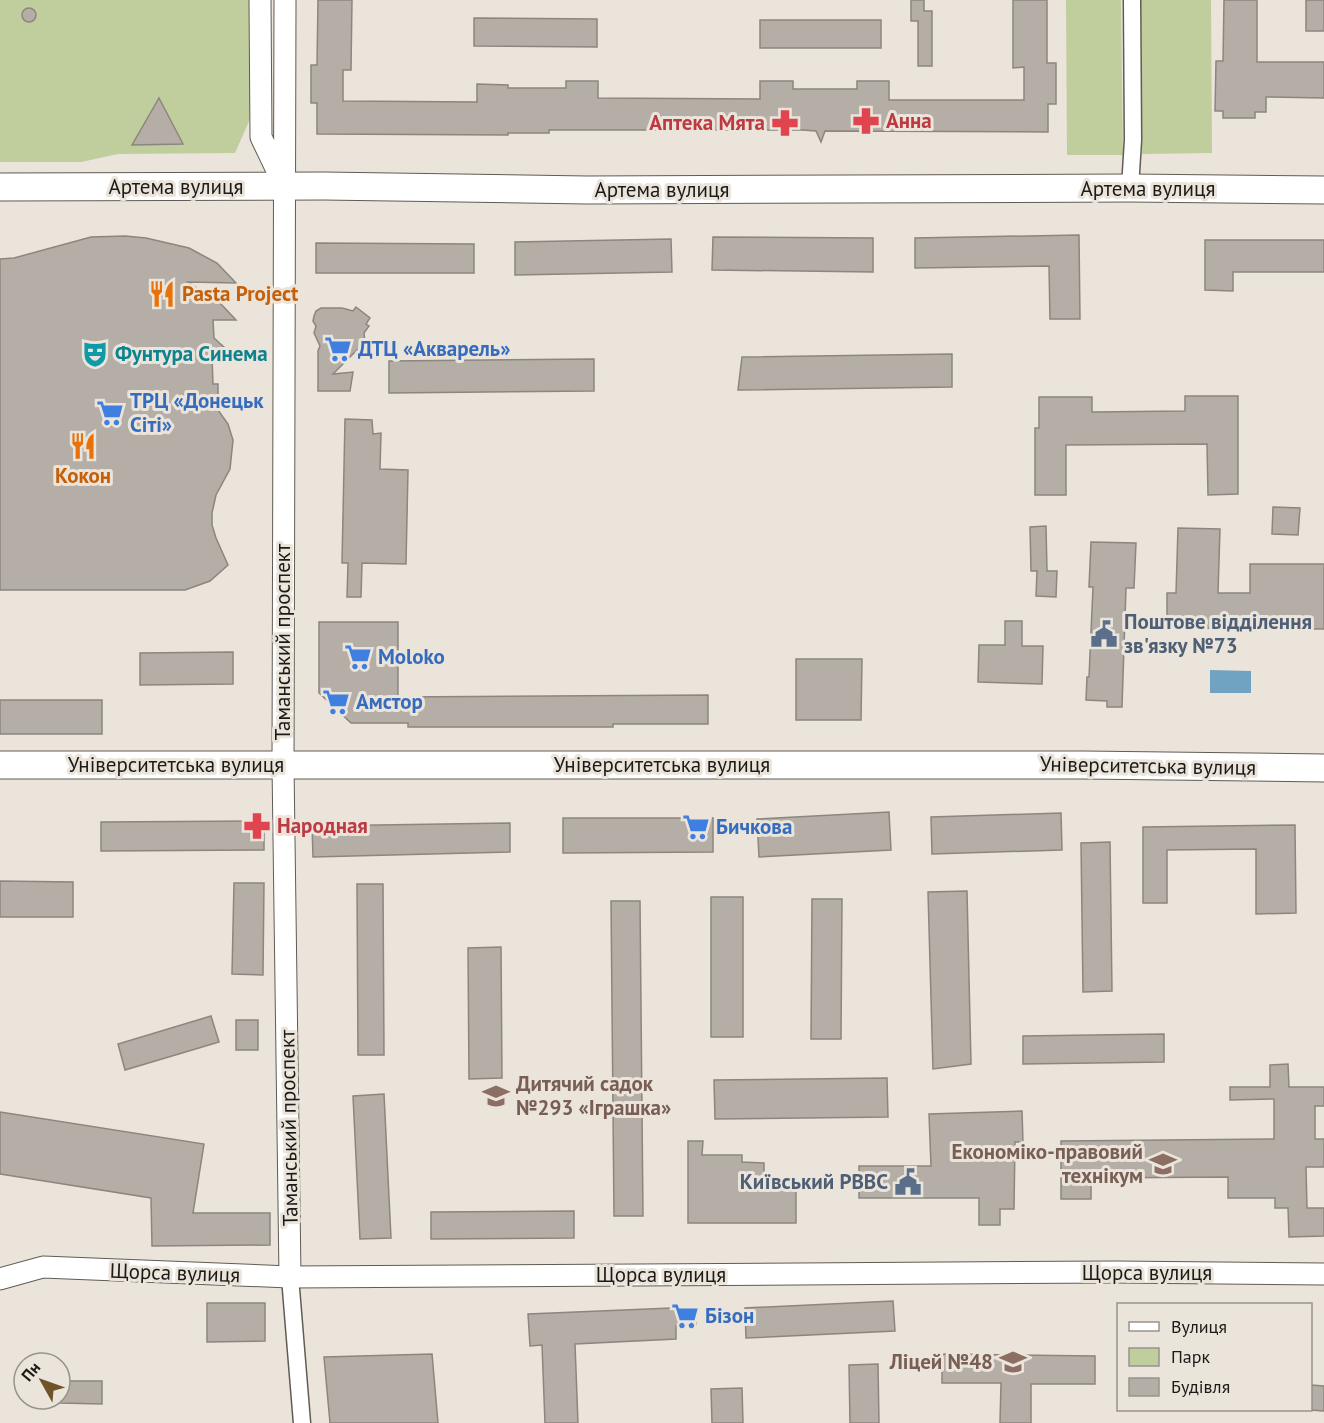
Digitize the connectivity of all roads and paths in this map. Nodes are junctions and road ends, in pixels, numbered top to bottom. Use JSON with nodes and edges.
{"nodes":[{"id":1,"x":260,"y":0,"type":"edge"},
{"id":2,"x":285,"y":0,"type":"edge"},
{"id":3,"x":1132,"y":0,"type":"edge"},
{"id":4,"x":0,"y":187,"type":"edge"},
{"id":5,"x":284,"y":187,"type":"junction"},
{"id":6,"x":1130,"y":188,"type":"junction"},
{"id":7,"x":1324,"y":190,"type":"edge"},
{"id":8,"x":0,"y":765,"type":"edge"},
{"id":9,"x":283,"y":765,"type":"junction"},
{"id":10,"x":1324,"y":768,"type":"edge"},
{"id":11,"x":1324,"y":1274,"type":"edge"},
{"id":12,"x":290,"y":1277,"type":"junction"},
{"id":13,"x":0,"y":1279,"type":"edge"},
{"id":14,"x":302,"y":1423,"type":"edge"}],
"edges":[{"from":1,"to":5,"type":"street","name":"Таманський проспект"},
{"from":2,"to":5,"type":"street","name":"Таманський проспект"},
{"from":3,"to":6,"type":"street"},
{"from":4,"to":5,"type":"main road","name":"Артема вулиця"},
{"from":5,"to":6,"type":"main road","name":"Артема вулиця"},
{"from":5,"to":9,"type":"street","name":"Таманський проспект"},
{"from":6,"to":7,"type":"main road","name":"Артема вулиця"},
{"from":8,"to":9,"type":"main road","name":"Університетська вулиця"},
{"from":9,"to":10,"type":"main road","name":"Університетська вулиця"},
{"from":9,"to":12,"type":"street","name":"Таманський проспект"},
{"from":11,"to":12,"type":"street","name":"Щорса вулиця"},
{"from":12,"to":13,"type":"street","name":"Щорса вулиця"},
{"from":12,"to":14,"type":"street"}]}
